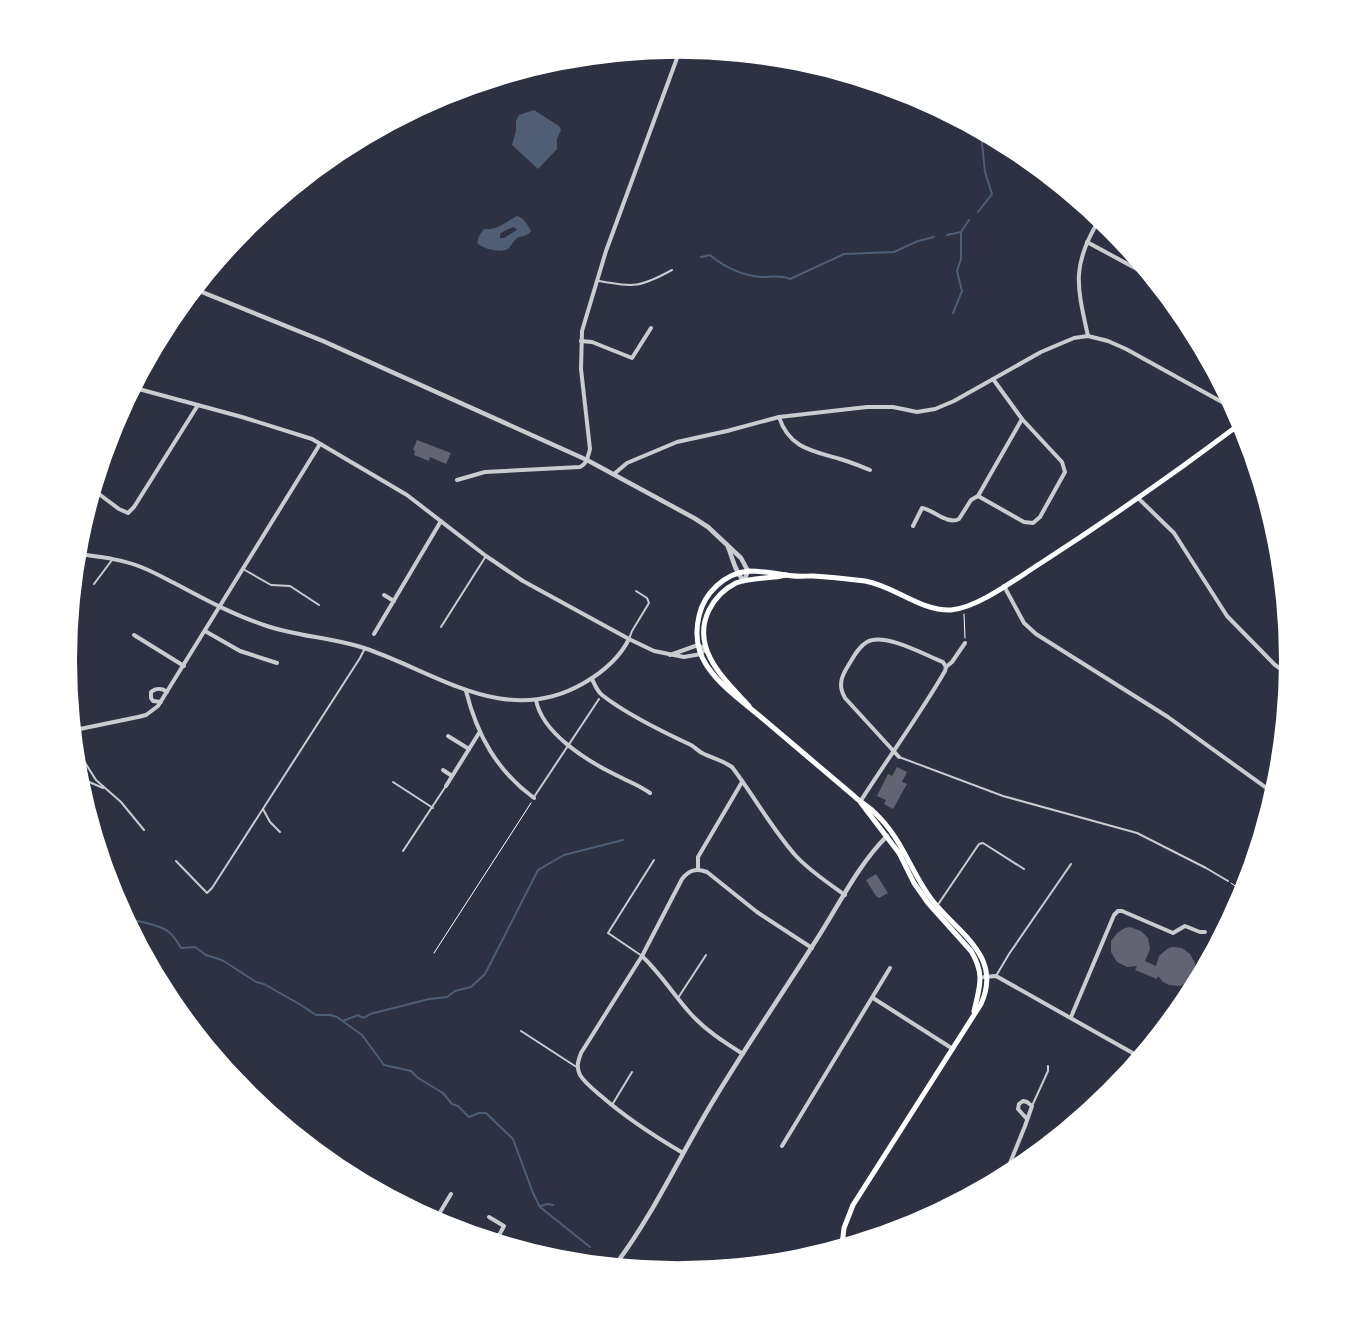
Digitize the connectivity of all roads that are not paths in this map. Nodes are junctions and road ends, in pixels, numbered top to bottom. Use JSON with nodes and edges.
{"nodes":[{"id":1,"x":677,"y":59,"type":"edge"},
{"id":2,"x":1095,"y":227,"type":"edge"},
{"id":3,"x":1087,"y":242,"type":"junction"},
{"id":4,"x":1133,"y":268,"type":"edge"},
{"id":5,"x":672,"y":270,"type":"dead end"},
{"id":6,"x":596,"y":281,"type":"junction"},
{"id":7,"x":202,"y":292,"type":"edge"},
{"id":8,"x":652,"y":328,"type":"dead end"},
{"id":9,"x":1088,"y":336,"type":"junction"},
{"id":10,"x":582,"y":341,"type":"junction"},
{"id":11,"x":993,"y":379,"type":"junction"},
{"id":12,"x":141,"y":390,"type":"edge"},
{"id":13,"x":1220,"y":401,"type":"edge"},
{"id":14,"x":198,"y":405,"type":"junction"},
{"id":15,"x":779,"y":417,"type":"junction"},
{"id":16,"x":1022,"y":419,"type":"junction"},
{"id":17,"x":1233,"y":429,"type":"edge"},
{"id":18,"x":320,"y":444,"type":"junction"},
{"id":19,"x":587,"y":460,"type":"junction"},
{"id":20,"x":870,"y":470,"type":"dead end"},
{"id":21,"x":614,"y":474,"type":"junction"},
{"id":22,"x":457,"y":480,"type":"dead end"},
{"id":23,"x":100,"y":495,"type":"edge"},
{"id":24,"x":978,"y":496,"type":"junction"},
{"id":25,"x":1139,"y":499,"type":"junction"},
{"id":26,"x":441,"y":521,"type":"junction"},
{"id":27,"x":913,"y":526,"type":"dead end"},
{"id":28,"x":728,"y":547,"type":"junction"},
{"id":29,"x":86,"y":555,"type":"edge"},
{"id":30,"x":486,"y":556,"type":"junction"},
{"id":31,"x":113,"y":558,"type":"junction"},
{"id":32,"x":243,"y":570,"type":"junction"},
{"id":33,"x":748,"y":571,"type":"junction"},
{"id":34,"x":737,"y":574,"type":"junction"},
{"id":35,"x":786,"y":575,"type":"junction"},
{"id":36,"x":744,"y":581,"type":"junction"},
{"id":37,"x":94,"y":584,"type":"dead end"},
{"id":38,"x":1004,"y":586,"type":"junction"},
{"id":39,"x":636,"y":591,"type":"dead end"},
{"id":40,"x":384,"y":595,"type":"dead end"},
{"id":41,"x":394,"y":601,"type":"junction"},
{"id":42,"x":220,"y":606,"type":"junction"},
{"id":43,"x":319,"y":606,"type":"dead end"},
{"id":44,"x":699,"y":614,"type":"junction"},
{"id":45,"x":706,"y":616,"type":"junction"},
{"id":46,"x":441,"y":628,"type":"dead end"},
{"id":47,"x":205,"y":631,"type":"junction"},
{"id":48,"x":374,"y":634,"type":"dead end"},
{"id":49,"x":134,"y":635,"type":"dead end"},
{"id":50,"x":629,"y":639,"type":"junction"},
{"id":51,"x":965,"y":644,"type":"road end"},
{"id":52,"x":698,"y":645,"type":"junction"},
{"id":53,"x":365,"y":648,"type":"junction"},
{"id":54,"x":705,"y":649,"type":"junction"},
{"id":55,"x":701,"y":654,"type":"junction"},
{"id":56,"x":670,"y":655,"type":"junction"},
{"id":57,"x":277,"y":663,"type":"dead end"},
{"id":58,"x":184,"y":666,"type":"junction"},
{"id":59,"x":946,"y":667,"type":"junction"},
{"id":60,"x":1279,"y":668,"type":"edge"},
{"id":61,"x":592,"y":679,"type":"junction"},
{"id":62,"x":466,"y":691,"type":"junction"},
{"id":63,"x":167,"y":692,"type":"junction"},
{"id":64,"x":598,"y":699,"type":"dead end"},
{"id":65,"x":536,"y":700,"type":"junction"},
{"id":66,"x":161,"y":702,"type":"junction"},
{"id":67,"x":756,"y":712,"type":"junction"},
{"id":68,"x":81,"y":729,"type":"edge"},
{"id":69,"x":480,"y":733,"type":"junction"},
{"id":70,"x":448,"y":736,"type":"dead end"},
{"id":71,"x":569,"y":746,"type":"junction"},
{"id":72,"x":470,"y":749,"type":"junction"},
{"id":73,"x":893,"y":751,"type":"junction"},
{"id":74,"x":899,"y":757,"type":"joint"},
{"id":75,"x":86,"y":766,"type":"edge"},
{"id":76,"x":443,"y":770,"type":"dead end"},
{"id":77,"x":452,"y":776,"type":"junction"},
{"id":78,"x":89,"y":782,"type":"edge"},
{"id":79,"x":393,"y":782,"type":"dead end"},
{"id":80,"x":742,"y":782,"type":"junction"},
{"id":81,"x":446,"y":786,"type":"joint"},
{"id":82,"x":1266,"y":787,"type":"edge"},
{"id":83,"x":106,"y":789,"type":"junction"},
{"id":84,"x":650,"y":793,"type":"dead end"},
{"id":85,"x":534,"y":798,"type":"joint"},
{"id":86,"x":860,"y":802,"type":"junction"},
{"id":87,"x":433,"y":808,"type":"junction"},
{"id":88,"x":263,"y":809,"type":"junction"},
{"id":89,"x":144,"y":830,"type":"dead end"},
{"id":90,"x":280,"y":832,"type":"dead end"},
{"id":91,"x":892,"y":832,"type":"junction"},
{"id":92,"x":887,"y":836,"type":"junction"},
{"id":93,"x":403,"y":851,"type":"dead end"},
{"id":94,"x":654,"y":860,"type":"dead end"},
{"id":95,"x":176,"y":861,"type":"dead end"},
{"id":96,"x":1072,"y":864,"type":"dead end"},
{"id":97,"x":1024,"y":869,"type":"dead end"},
{"id":98,"x":698,"y":870,"type":"junction"},
{"id":99,"x":1228,"y":882,"type":"road end"},
{"id":100,"x":845,"y":895,"type":"junction"},
{"id":101,"x":935,"y":908,"type":"junction"},
{"id":102,"x":1205,"y":932,"type":"dead end"},
{"id":103,"x":812,"y":948,"type":"junction"},
{"id":104,"x":706,"y":955,"type":"dead end"},
{"id":105,"x":642,"y":956,"type":"junction"},
{"id":106,"x":890,"y":968,"type":"dead end"},
{"id":107,"x":988,"y":976,"type":"junction"},
{"id":108,"x":996,"y":976,"type":"junction"},
{"id":109,"x":981,"y":977,"type":"junction"},
{"id":110,"x":678,"y":998,"type":"junction"},
{"id":111,"x":873,"y":998,"type":"junction"},
{"id":112,"x":972,"y":1017,"type":"junction"},
{"id":113,"x":1071,"y":1017,"type":"junction"},
{"id":114,"x":522,"y":1031,"type":"dead end"},
{"id":115,"x":953,"y":1049,"type":"junction"},
{"id":116,"x":1133,"y":1053,"type":"edge"},
{"id":117,"x":742,"y":1054,"type":"junction"},
{"id":118,"x":1048,"y":1066,"type":"dead end"},
{"id":119,"x":578,"y":1068,"type":"junction"},
{"id":120,"x":632,"y":1072,"type":"dead end"},
{"id":121,"x":612,"y":1105,"type":"junction"},
{"id":122,"x":1032,"y":1106,"type":"junction"},
{"id":123,"x":1027,"y":1119,"type":"junction"},
{"id":124,"x":790,"y":1122,"type":"dead end"},
{"id":125,"x":795,"y":1125,"type":"junction"},
{"id":126,"x":782,"y":1146,"type":"dead end"},
{"id":127,"x":683,"y":1153,"type":"junction"},
{"id":128,"x":1013,"y":1159,"type":"edge"},
{"id":129,"x":451,"y":1194,"type":"dead end"},
{"id":130,"x":440,"y":1212,"type":"edge"},
{"id":131,"x":489,"y":1217,"type":"dead end"},
{"id":132,"x":500,"y":1234,"type":"edge"},
{"id":133,"x":843,"y":1238,"type":"edge"},
{"id":134,"x":620,"y":1258,"type":"edge"}],
"edges":[{"from":1,"to":6,"type":"street"},
{"from":2,"to":3,"type":"street"},
{"from":3,"to":4,"type":"street"},
{"from":3,"to":9,"type":"street"},
{"from":5,"to":6,"type":"lane"},
{"from":6,"to":10,"type":"street"},
{"from":7,"to":19,"type":"street"},
{"from":8,"to":10,"type":"street"},
{"from":9,"to":11,"type":"street"},
{"from":9,"to":13,"type":"street"},
{"from":10,"to":19,"type":"street"},
{"from":11,"to":15,"type":"street"},
{"from":11,"to":16,"type":"street"},
{"from":12,"to":14,"type":"street"},
{"from":14,"to":18,"type":"street"},
{"from":14,"to":23,"type":"street"},
{"from":15,"to":20,"type":"street"},
{"from":15,"to":21,"type":"street"},
{"from":16,"to":24,"type":"street"},
{"from":16,"to":24,"type":"street"},
{"from":17,"to":25,"type":"main road"},
{"from":18,"to":26,"type":"street"},
{"from":18,"to":32,"type":"street"},
{"from":19,"to":21,"type":"street"},
{"from":19,"to":22,"type":"street"},
{"from":21,"to":28,"type":"street"},
{"from":24,"to":27,"type":"street"},
{"from":25,"to":38,"type":"main road"},
{"from":25,"to":60,"type":"street"},
{"from":26,"to":30,"type":"street"},
{"from":26,"to":41,"type":"street"},
{"from":28,"to":33,"type":"street"},
{"from":28,"to":34,"type":"street"},
{"from":29,"to":31,"type":"street"},
{"from":30,"to":46,"type":"lane"},
{"from":30,"to":50,"type":"street"},
{"from":31,"to":37,"type":"lane"},
{"from":31,"to":42,"type":"street"},
{"from":32,"to":42,"type":"street"},
{"from":32,"to":43,"type":"lane"},
{"from":33,"to":34,"type":"main road"},
{"from":33,"to":35,"type":"main road"},
{"from":33,"to":36,"type":"street"},
{"from":34,"to":36,"type":"street"},
{"from":34,"to":44,"type":"main road"},
{"from":35,"to":36,"type":"main road"},
{"from":35,"to":38,"type":"main road"},
{"from":36,"to":45,"type":"main road"},
{"from":38,"to":82,"type":"street"},
{"from":39,"to":50,"type":"lane"},
{"from":40,"to":41,"type":"street"},
{"from":41,"to":48,"type":"street"},
{"from":42,"to":47,"type":"street"},
{"from":42,"to":53,"type":"street"},
{"from":44,"to":45,"type":"main road"},
{"from":44,"to":52,"type":"main road"},
{"from":45,"to":54,"type":"main road"},
{"from":47,"to":57,"type":"street"},
{"from":47,"to":58,"type":"street"},
{"from":49,"to":58,"type":"street"},
{"from":50,"to":56,"type":"street"},
{"from":50,"to":61,"type":"street"},
{"from":51,"to":59,"type":"street"},
{"from":52,"to":54,"type":"street"},
{"from":52,"to":55,"type":"main road"},
{"from":52,"to":56,"type":"street"},
{"from":53,"to":62,"type":"street"},
{"from":53,"to":88,"type":"lane"},
{"from":54,"to":55,"type":"street"},
{"from":54,"to":67,"type":"main road"},
{"from":55,"to":56,"type":"street"},
{"from":55,"to":67,"type":"main road"},
{"from":58,"to":63,"type":"street"},
{"from":59,"to":73,"type":"street"},
{"from":59,"to":73,"type":"street"},
{"from":61,"to":65,"type":"street"},
{"from":61,"to":80,"type":"street"},
{"from":62,"to":65,"type":"street"},
{"from":62,"to":69,"type":"street"},
{"from":63,"to":66,"type":"street"},
{"from":63,"to":66,"type":"street"},
{"from":64,"to":71,"type":"lane"},
{"from":65,"to":71,"type":"street"},
{"from":66,"to":68,"type":"street"},
{"from":67,"to":86,"type":"main road"},
{"from":69,"to":72,"type":"street"},
{"from":69,"to":85,"type":"street"},
{"from":70,"to":72,"type":"street"},
{"from":71,"to":84,"type":"street"},
{"from":71,"to":85,"type":"lane"},
{"from":72,"to":77,"type":"street"},
{"from":73,"to":74,"type":"street"},
{"from":73,"to":86,"type":"street"},
{"from":74,"to":99,"type":"lane"},
{"from":75,"to":83,"type":"lane"},
{"from":76,"to":77,"type":"street"},
{"from":77,"to":81,"type":"street"},
{"from":78,"to":83,"type":"lane"},
{"from":79,"to":87,"type":"lane"},
{"from":80,"to":98,"type":"street"},
{"from":80,"to":100,"type":"street"},
{"from":81,"to":87,"type":"lane"},
{"from":83,"to":89,"type":"lane"},
{"from":86,"to":91,"type":"main road"},
{"from":86,"to":92,"type":"main road"},
{"from":87,"to":93,"type":"lane"},
{"from":88,"to":90,"type":"lane"},
{"from":88,"to":95,"type":"lane"},
{"from":91,"to":92,"type":"main road"},
{"from":91,"to":101,"type":"main road"},
{"from":92,"to":100,"type":"street"},
{"from":92,"to":101,"type":"main road"},
{"from":94,"to":105,"type":"lane"},
{"from":96,"to":108,"type":"lane"},
{"from":97,"to":101,"type":"lane"},
{"from":98,"to":103,"type":"street"},
{"from":98,"to":105,"type":"street"},
{"from":100,"to":103,"type":"street"},
{"from":101,"to":107,"type":"main road"},
{"from":101,"to":109,"type":"main road"},
{"from":102,"to":113,"type":"street"},
{"from":103,"to":117,"type":"street"},
{"from":104,"to":110,"type":"lane"},
{"from":105,"to":110,"type":"street"},
{"from":105,"to":119,"type":"street"},
{"from":106,"to":111,"type":"street"},
{"from":107,"to":108,"type":"street"},
{"from":107,"to":109,"type":"street"},
{"from":107,"to":112,"type":"main road"},
{"from":108,"to":113,"type":"street"},
{"from":109,"to":112,"type":"main road"},
{"from":110,"to":117,"type":"street"},
{"from":111,"to":115,"type":"street"},
{"from":111,"to":125,"type":"street"},
{"from":112,"to":115,"type":"main road"},
{"from":113,"to":116,"type":"street"},
{"from":114,"to":119,"type":"lane"},
{"from":115,"to":133,"type":"main road"},
{"from":117,"to":127,"type":"street"},
{"from":118,"to":122,"type":"lane"},
{"from":119,"to":121,"type":"street"},
{"from":120,"to":121,"type":"lane"},
{"from":121,"to":127,"type":"street"},
{"from":122,"to":123,"type":"street"},
{"from":122,"to":123,"type":"street"},
{"from":123,"to":128,"type":"street"},
{"from":124,"to":125,"type":"street"},
{"from":125,"to":126,"type":"street"},
{"from":127,"to":134,"type":"street"},
{"from":129,"to":130,"type":"street"},
{"from":131,"to":132,"type":"street"}]}
